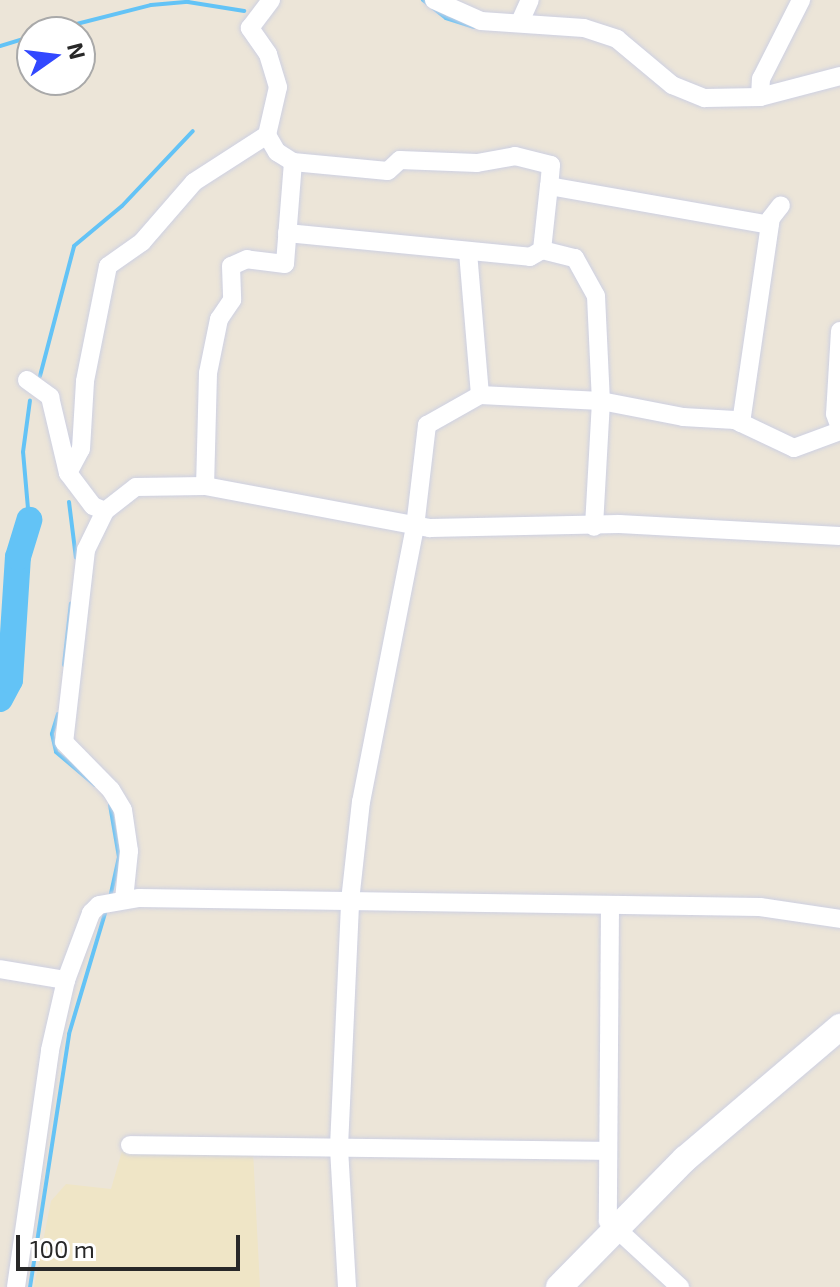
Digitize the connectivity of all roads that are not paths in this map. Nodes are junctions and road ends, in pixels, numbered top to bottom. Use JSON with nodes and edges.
{"nodes":[{"id":1,"x":271,"y":0,"type":"edge"},
{"id":2,"x":434,"y":0,"type":"edge"},
{"id":3,"x":530,"y":0,"type":"edge"},
{"id":4,"x":801,"y":0,"type":"edge"},
{"id":5,"x":520,"y":22,"type":"junction"},
{"id":6,"x":840,"y":76,"type":"edge"},
{"id":7,"x":760,"y":97,"type":"junction"},
{"id":8,"x":267,"y":135,"type":"junction"},
{"id":9,"x":293,"y":162,"type":"junction"},
{"id":10,"x":549,"y":186,"type":"junction"},
{"id":11,"x":781,"y":205,"type":"dead end"},
{"id":12,"x":770,"y":225,"type":"junction"},
{"id":13,"x":287,"y":233,"type":"junction"},
{"id":14,"x":542,"y":250,"type":"junction"},
{"id":15,"x":468,"y":251,"type":"junction"},
{"id":16,"x":840,"y":331,"type":"edge"},
{"id":17,"x":27,"y":380,"type":"dead end"},
{"id":18,"x":480,"y":395,"type":"junction"},
{"id":19,"x":601,"y":401,"type":"junction"},
{"id":20,"x":741,"y":423,"type":"junction"},
{"id":21,"x":840,"y":430,"type":"edge"},
{"id":22,"x":68,"y":473,"type":"junction"},
{"id":23,"x":205,"y":486,"type":"junction"},
{"id":24,"x":105,"y":511,"type":"junction"},
{"id":25,"x":415,"y":527,"type":"junction"},
{"id":26,"x":594,"y":527,"type":"junction"},
{"id":27,"x":840,"y":536,"type":"edge"},
{"id":28,"x":350,"y":901,"type":"junction"},
{"id":29,"x":112,"y":902,"type":"junction"},
{"id":30,"x":610,"y":905,"type":"junction"},
{"id":31,"x":840,"y":919,"type":"edge"},
{"id":32,"x":0,"y":969,"type":"edge"},
{"id":33,"x":66,"y":980,"type":"junction"},
{"id":34,"x":840,"y":1027,"type":"edge"},
{"id":35,"x":130,"y":1145,"type":"dead end"},
{"id":36,"x":339,"y":1147,"type":"junction"},
{"id":37,"x":607,"y":1151,"type":"junction"},
{"id":38,"x":616,"y":1228,"type":"junction"},
{"id":39,"x":16,"y":1287,"type":"edge"},
{"id":40,"x":347,"y":1287,"type":"edge"},
{"id":41,"x":559,"y":1287,"type":"edge"},
{"id":42,"x":680,"y":1287,"type":"edge"}],
"edges":[{"from":1,"to":8,"type":"street"},
{"from":2,"to":5,"type":"street"},
{"from":3,"to":5,"type":"street"},
{"from":4,"to":7,"type":"street"},
{"from":5,"to":7,"type":"street"},
{"from":6,"to":7,"type":"street"},
{"from":8,"to":9,"type":"street"},
{"from":8,"to":22,"type":"street"},
{"from":9,"to":10,"type":"street"},
{"from":9,"to":13,"type":"street"},
{"from":10,"to":12,"type":"street"},
{"from":10,"to":14,"type":"street"},
{"from":11,"to":12,"type":"street"},
{"from":12,"to":20,"type":"street"},
{"from":13,"to":15,"type":"street"},
{"from":13,"to":23,"type":"street"},
{"from":14,"to":15,"type":"street"},
{"from":14,"to":19,"type":"street"},
{"from":15,"to":18,"type":"street"},
{"from":16,"to":21,"type":"street"},
{"from":17,"to":22,"type":"street"},
{"from":18,"to":19,"type":"street"},
{"from":18,"to":25,"type":"street"},
{"from":19,"to":20,"type":"street"},
{"from":19,"to":26,"type":"street"},
{"from":20,"to":21,"type":"street"},
{"from":22,"to":24,"type":"street"},
{"from":23,"to":24,"type":"street"},
{"from":23,"to":25,"type":"street"},
{"from":24,"to":29,"type":"street"},
{"from":25,"to":26,"type":"street"},
{"from":25,"to":28,"type":"street"},
{"from":26,"to":27,"type":"street"},
{"from":28,"to":29,"type":"street"},
{"from":28,"to":30,"type":"street"},
{"from":28,"to":36,"type":"street"},
{"from":29,"to":33,"type":"street"},
{"from":30,"to":31,"type":"street"},
{"from":30,"to":37,"type":"street"},
{"from":32,"to":33,"type":"street"},
{"from":33,"to":39,"type":"street"},
{"from":34,"to":38,"type":"main road"},
{"from":35,"to":36,"type":"street"},
{"from":36,"to":37,"type":"street"},
{"from":36,"to":40,"type":"street"},
{"from":37,"to":38,"type":"street"},
{"from":38,"to":41,"type":"main road"},
{"from":38,"to":42,"type":"street"}]}
